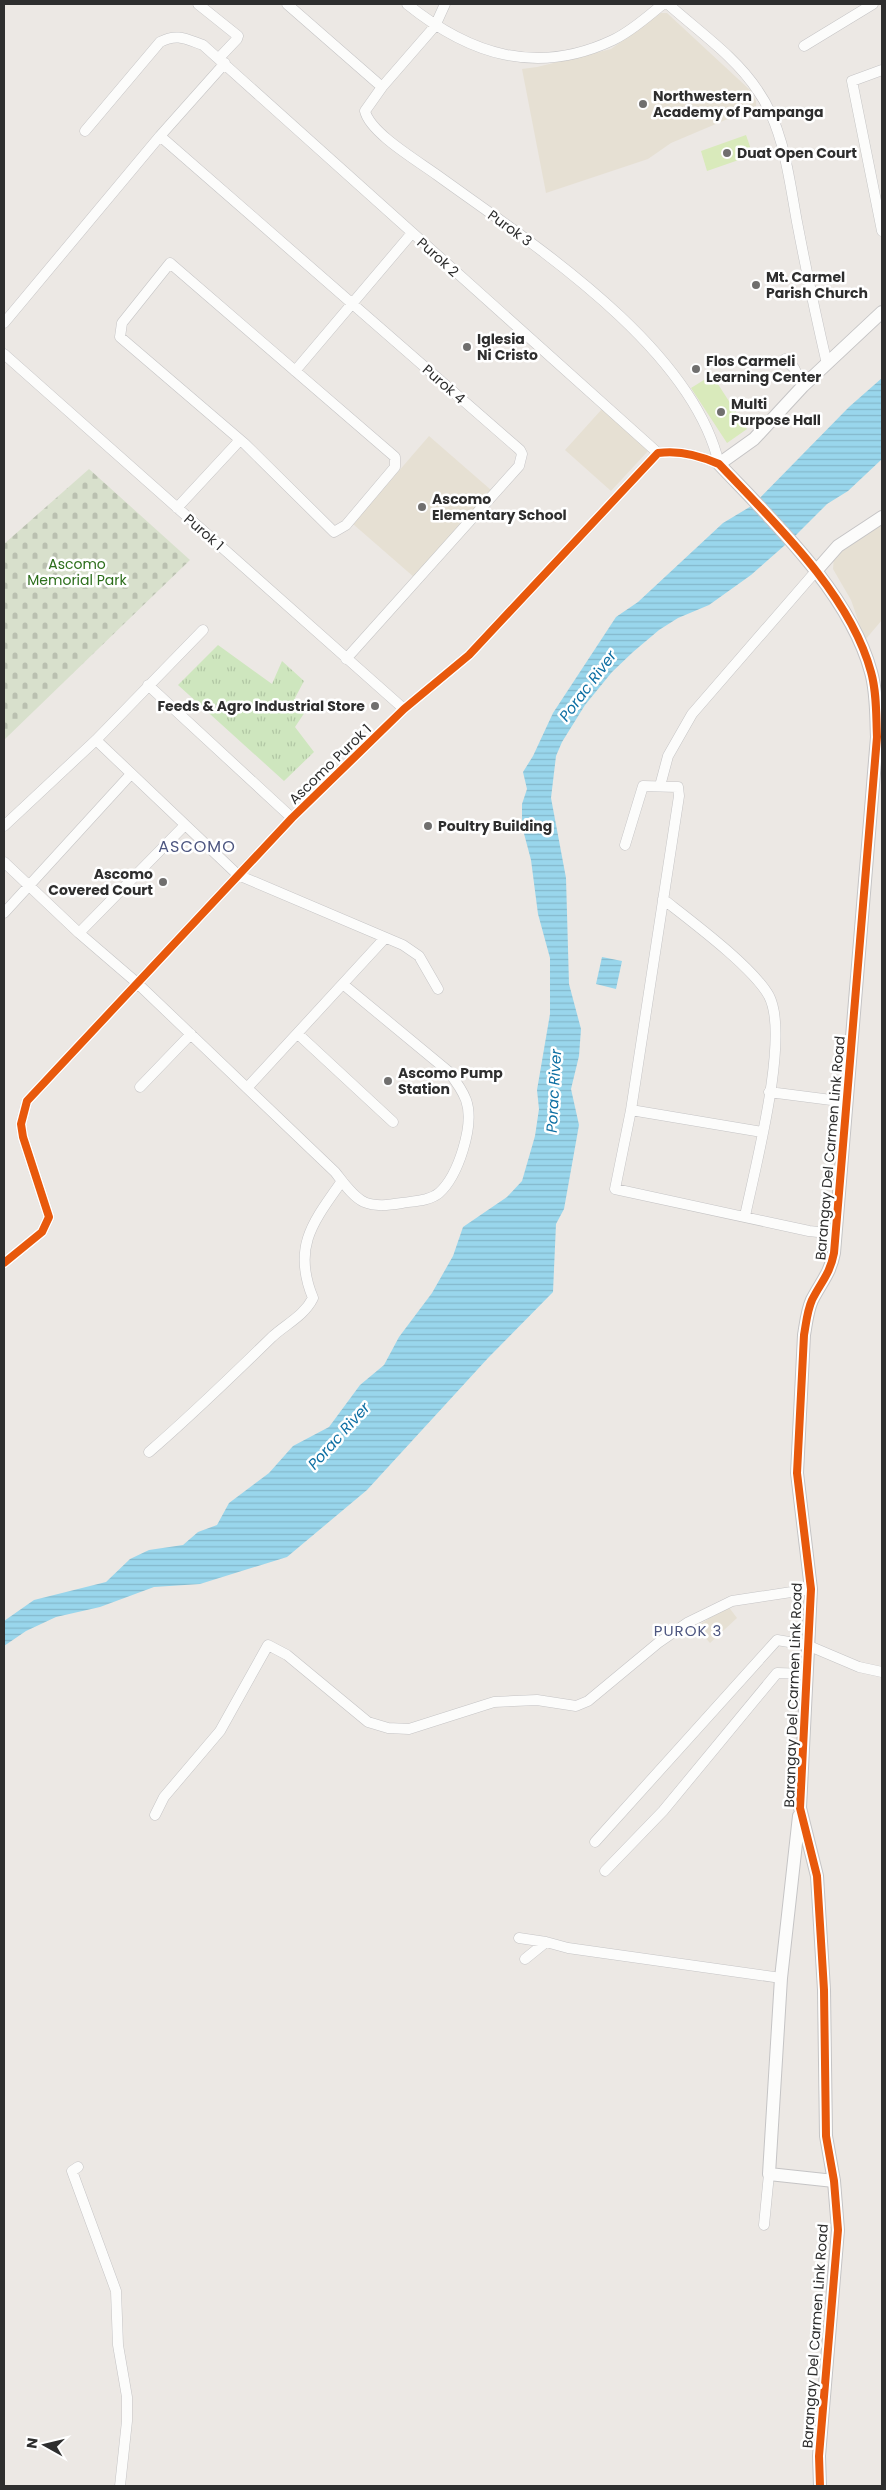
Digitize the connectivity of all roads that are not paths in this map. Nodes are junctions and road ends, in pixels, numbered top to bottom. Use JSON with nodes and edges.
{"nodes":[{"id":1,"x":198,"y":4,"type":"edge"},
{"id":2,"x":287,"y":4,"type":"edge"},
{"id":3,"x":407,"y":4,"type":"edge"},
{"id":4,"x":445,"y":4,"type":"edge"},
{"id":5,"x":663,"y":4,"type":"edge"},
{"id":6,"x":668,"y":4,"type":"edge"},
{"id":7,"x":873,"y":4,"type":"edge"},
{"id":8,"x":436,"y":26,"type":"junction"},
{"id":9,"x":804,"y":46,"type":"dead end"},
{"id":10,"x":222,"y":60,"type":"junction"},
{"id":11,"x":882,"y":70,"type":"edge"},
{"id":12,"x":382,"y":88,"type":"junction"},
{"id":13,"x":85,"y":131,"type":"dead end"},
{"id":14,"x":160,"y":136,"type":"junction"},
{"id":15,"x":882,"y":231,"type":"edge"},
{"id":16,"x":412,"y":233,"type":"junction"},
{"id":17,"x":351,"y":303,"type":"junction"},
{"id":18,"x":882,"y":312,"type":"edge"},
{"id":19,"x":4,"y":323,"type":"edge"},
{"id":20,"x":4,"y":354,"type":"edge"},
{"id":21,"x":785,"y":359,"type":"dead end"},
{"id":22,"x":827,"y":364,"type":"junction"},
{"id":23,"x":295,"y":371,"type":"junction"},
{"id":24,"x":803,"y":386,"type":"junction"},
{"id":25,"x":240,"y":440,"type":"junction"},
{"id":26,"x":658,"y":454,"type":"junction"},
{"id":27,"x":719,"y":464,"type":"junction"},
{"id":28,"x":177,"y":508,"type":"junction"},
{"id":29,"x":882,"y":517,"type":"edge"},
{"id":30,"x":816,"y":571,"type":"junction"},
{"id":31,"x":203,"y":630,"type":"dead end"},
{"id":32,"x":346,"y":659,"type":"junction"},
{"id":33,"x":148,"y":685,"type":"junction"},
{"id":34,"x":404,"y":709,"type":"junction"},
{"id":35,"x":96,"y":740,"type":"junction"},
{"id":36,"x":131,"y":774,"type":"junction"},
{"id":37,"x":660,"y":786,"type":"junction"},
{"id":38,"x":292,"y":818,"type":"junction"},
{"id":39,"x":185,"y":825,"type":"junction"},
{"id":40,"x":4,"y":826,"type":"edge"},
{"id":41,"x":624,"y":845,"type":"dead end"},
{"id":42,"x":4,"y":862,"type":"edge"},
{"id":43,"x":238,"y":875,"type":"junction"},
{"id":44,"x":28,"y":887,"type":"junction"},
{"id":45,"x":663,"y":899,"type":"junction"},
{"id":46,"x":4,"y":913,"type":"edge"},
{"id":47,"x":79,"y":933,"type":"junction"},
{"id":48,"x":385,"y":938,"type":"junction"},
{"id":49,"x":136,"y":982,"type":"junction"},
{"id":50,"x":344,"y":985,"type":"junction"},
{"id":51,"x":438,"y":989,"type":"dead end"},
{"id":52,"x":191,"y":1034,"type":"junction"},
{"id":53,"x":298,"y":1034,"type":"junction"},
{"id":54,"x":140,"y":1087,"type":"dead end"},
{"id":55,"x":248,"y":1088,"type":"junction"},
{"id":56,"x":769,"y":1092,"type":"junction"},
{"id":57,"x":847,"y":1102,"type":"junction"},
{"id":58,"x":631,"y":1110,"type":"junction"},
{"id":59,"x":393,"y":1122,"type":"dead end"},
{"id":60,"x":762,"y":1132,"type":"junction"},
{"id":61,"x":342,"y":1181,"type":"junction"},
{"id":62,"x":745,"y":1216,"type":"junction"},
{"id":63,"x":836,"y":1234,"type":"junction"},
{"id":64,"x":4,"y":1263,"type":"edge"},
{"id":65,"x":150,"y":1452,"type":"dead end"},
{"id":66,"x":811,"y":1589,"type":"junction"},
{"id":67,"x":807,"y":1644,"type":"junction"},
{"id":68,"x":882,"y":1672,"type":"edge"},
{"id":69,"x":807,"y":1674,"type":"junction"},
{"id":70,"x":800,"y":1808,"type":"junction"},
{"id":71,"x":155,"y":1815,"type":"dead end"},
{"id":72,"x":595,"y":1842,"type":"dead end"},
{"id":73,"x":605,"y":1871,"type":"dead end"},
{"id":74,"x":519,"y":1938,"type":"dead end"},
{"id":75,"x":546,"y":1942,"type":"junction"},
{"id":76,"x":525,"y":1959,"type":"dead end"},
{"id":77,"x":781,"y":1978,"type":"junction"},
{"id":78,"x":78,"y":2167,"type":"dead end"},
{"id":79,"x":769,"y":2174,"type":"junction"},
{"id":80,"x":834,"y":2181,"type":"junction"},
{"id":81,"x":764,"y":2224,"type":"dead end"},
{"id":82,"x":120,"y":2486,"type":"edge"},
{"id":83,"x":820,"y":2486,"type":"edge"}],
"edges":[{"from":1,"to":10,"type":"street"},
{"from":2,"to":12,"type":"street"},
{"from":3,"to":8,"type":"street"},
{"from":4,"to":8,"type":"street","name":"Purok 3"},
{"from":5,"to":8,"type":"street"},
{"from":6,"to":22,"type":"street"},
{"from":7,"to":9,"type":"street"},
{"from":8,"to":12,"type":"street","name":"Purok 3"},
{"from":10,"to":13,"type":"street","name":"Purok 2"},
{"from":10,"to":14,"type":"street"},
{"from":10,"to":16,"type":"street","name":"Purok 2"},
{"from":11,"to":15,"type":"street"},
{"from":12,"to":27,"type":"street","name":"Purok 3"},
{"from":14,"to":17,"type":"street","name":"Purok 4"},
{"from":14,"to":19,"type":"street"},
{"from":16,"to":17,"type":"street"},
{"from":16,"to":26,"type":"street","name":"Purok 2"},
{"from":17,"to":23,"type":"street"},
{"from":17,"to":32,"type":"street","name":"Purok 4"},
{"from":18,"to":22,"type":"street"},
{"from":20,"to":28,"type":"street","name":"Purok 1"},
{"from":21,"to":24,"type":"street"},
{"from":22,"to":24,"type":"street"},
{"from":23,"to":25,"type":"street"},
{"from":23,"to":25,"type":"street"},
{"from":24,"to":27,"type":"street"},
{"from":25,"to":28,"type":"street"},
{"from":26,"to":27,"type":"street"},
{"from":26,"to":34,"type":"street","name":"Ascomo Purok 1"},
{"from":27,"to":30,"type":"street","name":"Barangay Del Carmen Link Road"},
{"from":28,"to":32,"type":"street","name":"Purok 1"},
{"from":29,"to":30,"type":"street"},
{"from":30,"to":37,"type":"street"},
{"from":30,"to":57,"type":"street","name":"Barangay Del Carmen Link Road"},
{"from":31,"to":33,"type":"street"},
{"from":32,"to":34,"type":"street","name":"Purok 1"},
{"from":33,"to":35,"type":"street"},
{"from":33,"to":38,"type":"street"},
{"from":34,"to":38,"type":"street","name":"Ascomo Purok 1"},
{"from":35,"to":36,"type":"street"},
{"from":35,"to":40,"type":"street"},
{"from":36,"to":39,"type":"street"},
{"from":36,"to":44,"type":"street"},
{"from":37,"to":41,"type":"street"},
{"from":37,"to":45,"type":"street"},
{"from":38,"to":43,"type":"street","name":"Ascomo Purok 1"},
{"from":39,"to":43,"type":"street"},
{"from":39,"to":47,"type":"street"},
{"from":42,"to":44,"type":"street"},
{"from":43,"to":48,"type":"street"},
{"from":43,"to":49,"type":"street","name":"Ascomo Purok 1"},
{"from":44,"to":46,"type":"street"},
{"from":44,"to":47,"type":"street"},
{"from":45,"to":56,"type":"street"},
{"from":45,"to":58,"type":"street"},
{"from":47,"to":49,"type":"street"},
{"from":48,"to":50,"type":"street"},
{"from":48,"to":51,"type":"street"},
{"from":49,"to":52,"type":"street"},
{"from":49,"to":64,"type":"street","name":"Ascomo Purok 1"},
{"from":50,"to":53,"type":"street"},
{"from":50,"to":61,"type":"street"},
{"from":52,"to":54,"type":"street"},
{"from":52,"to":55,"type":"street"},
{"from":53,"to":55,"type":"street"},
{"from":53,"to":59,"type":"street"},
{"from":55,"to":61,"type":"street"},
{"from":56,"to":57,"type":"street"},
{"from":56,"to":60,"type":"street"},
{"from":57,"to":63,"type":"street","name":"Barangay Del Carmen Link Road"},
{"from":58,"to":60,"type":"street"},
{"from":58,"to":62,"type":"street"},
{"from":60,"to":62,"type":"street"},
{"from":61,"to":65,"type":"street"},
{"from":62,"to":63,"type":"street"},
{"from":63,"to":66,"type":"street","name":"Barangay Del Carmen Link Road"},
{"from":66,"to":67,"type":"street","name":"Barangay Del Carmen Link Road"},
{"from":66,"to":71,"type":"street"},
{"from":67,"to":68,"type":"street"},
{"from":67,"to":69,"type":"street","name":"Barangay Del Carmen Link Road"},
{"from":67,"to":72,"type":"street"},
{"from":69,"to":70,"type":"street","name":"Barangay Del Carmen Link Road"},
{"from":69,"to":73,"type":"street"},
{"from":70,"to":77,"type":"street"},
{"from":70,"to":80,"type":"street","name":"Barangay Del Carmen Link Road"},
{"from":74,"to":75,"type":"street"},
{"from":75,"to":76,"type":"street"},
{"from":75,"to":77,"type":"street"},
{"from":77,"to":79,"type":"street"},
{"from":78,"to":82,"type":"street"},
{"from":79,"to":80,"type":"street"},
{"from":79,"to":81,"type":"street"},
{"from":80,"to":83,"type":"street","name":"Barangay Del Carmen Link Road"}]}
